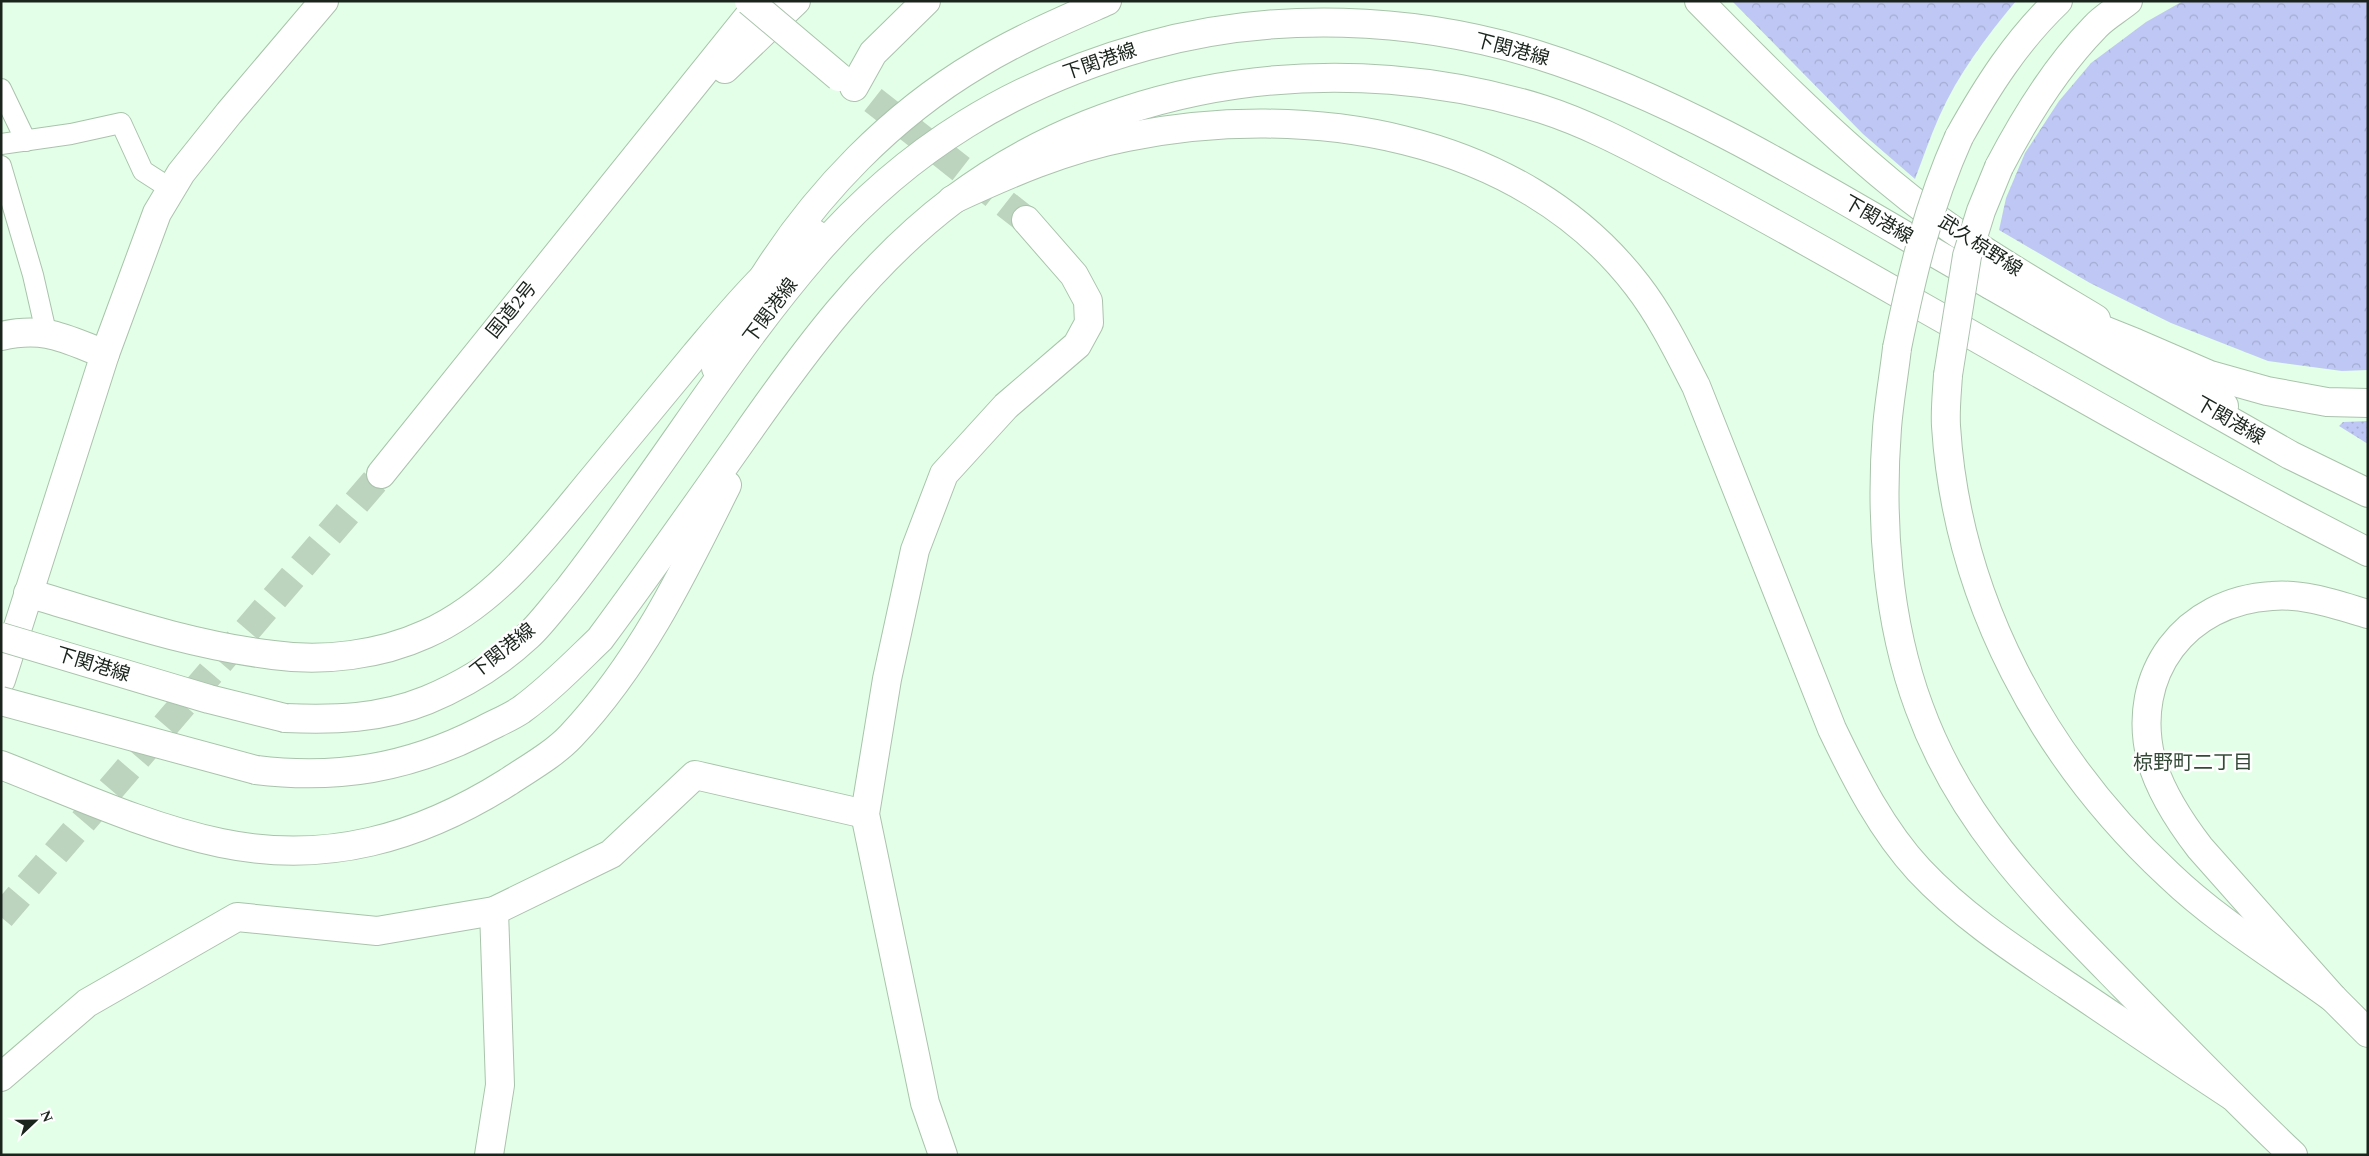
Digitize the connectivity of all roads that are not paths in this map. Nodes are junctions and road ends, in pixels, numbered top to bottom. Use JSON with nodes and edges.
{"nodes":[{"id":1,"x":324,"y":1,"type":"edge"},
{"id":2,"x":748,"y":1,"type":"edge"},
{"id":3,"x":762,"y":1,"type":"edge"},
{"id":4,"x":796,"y":1,"type":"edge"},
{"id":5,"x":926,"y":1,"type":"edge"},
{"id":6,"x":1107,"y":1,"type":"edge"},
{"id":7,"x":1699,"y":1,"type":"edge"},
{"id":8,"x":2058,"y":1,"type":"edge"},
{"id":9,"x":2128,"y":1,"type":"edge"},
{"id":10,"x":1,"y":89,"type":"edge"},
{"id":11,"x":26,"y":141,"type":"junction"},
{"id":12,"x":1,"y":144,"type":"edge"},
{"id":13,"x":643,"y":147,"type":"junction"},
{"id":14,"x":1,"y":166,"type":"edge"},
{"id":15,"x":904,"y":167,"type":"junction"},
{"id":16,"x":171,"y":189,"type":"junction"},
{"id":17,"x":952,"y":200,"type":"junction"},
{"id":18,"x":1026,"y":220,"type":"tunnel mouth"},
{"id":19,"x":763,"y":278,"type":"junction"},
{"id":20,"x":1991,"y":285,"type":"junction"},
{"id":21,"x":46,"y":332,"type":"junction"},
{"id":22,"x":1,"y":336,"type":"edge"},
{"id":23,"x":2136,"y":343,"type":"junction"},
{"id":24,"x":105,"y":354,"type":"junction"},
{"id":25,"x":770,"y":401,"type":"junction"},
{"id":26,"x":2368,"y":403,"type":"edge"},
{"id":27,"x":683,"y":432,"type":"junction"},
{"id":28,"x":2290,"y":454,"type":"junction"},
{"id":29,"x":381,"y":474,"type":"tunnel mouth"},
{"id":30,"x":2368,"y":493,"type":"edge"},
{"id":31,"x":2368,"y":552,"type":"edge"},
{"id":32,"x":28,"y":593,"type":"junction"},
{"id":33,"x":2368,"y":614,"type":"edge"},
{"id":34,"x":1,"y":637,"type":"edge"},
{"id":35,"x":1,"y":680,"type":"edge"},
{"id":36,"x":1,"y":701,"type":"edge"},
{"id":37,"x":1,"y":765,"type":"edge"},
{"id":38,"x":865,"y":814,"type":"junction"},
{"id":39,"x":494,"y":911,"type":"junction"},
{"id":40,"x":2333,"y":998,"type":"junction"},
{"id":41,"x":2368,"y":1033,"type":"edge"},
{"id":42,"x":1,"y":1077,"type":"edge"},
{"id":43,"x":2232,"y":1096,"type":"junction"},
{"id":44,"x":489,"y":1155,"type":"edge"},
{"id":45,"x":944,"y":1155,"type":"edge"},
{"id":46,"x":2293,"y":1155,"type":"edge"}],
"edges":[{"from":1,"to":16,"type":"main road"},
{"from":2,"to":5,"type":"main road","bridge":true},
{"from":3,"to":13,"type":"main road","name":"国道2号"},
{"from":4,"to":13,"type":"main road","name":"国道2号"},
{"from":6,"to":19,"type":"main road"},
{"from":7,"to":23,"type":"main road","name":"武久椋野線"},
{"from":8,"to":43,"type":"main road","bridge":true},
{"from":9,"to":40,"type":"main road","bridge":true},
{"from":10,"to":11,"type":"lane"},
{"from":11,"to":12,"type":"lane"},
{"from":11,"to":16,"type":"lane"},
{"from":13,"to":29,"type":"main road","name":"国道2号"},
{"from":14,"to":21,"type":"lane"},
{"from":15,"to":19,"type":"main road"},
{"from":15,"to":20,"type":"main road","name":"下関港線"},
{"from":15,"to":27,"type":"main road","name":"下関港線"},
{"from":16,"to":24,"type":"main road"},
{"from":17,"to":25,"type":"main road"},
{"from":17,"to":31,"type":"main road"},
{"from":17,"to":43,"type":"main road"},
{"from":18,"to":38,"type":"main road"},
{"from":19,"to":27,"type":"main road"},
{"from":19,"to":32,"type":"main road"},
{"from":20,"to":23,"type":"main road"},
{"from":20,"to":28,"type":"main road","name":"下関港線"},
{"from":21,"to":22,"type":"main road"},
{"from":21,"to":24,"type":"main road"},
{"from":23,"to":26,"type":"main road"},
{"from":23,"to":28,"type":"main road","name":"武久椋野線"},
{"from":24,"to":32,"type":"main road"},
{"from":25,"to":36,"type":"main road","bridge":true},
{"from":25,"to":37,"type":"main road"},
{"from":27,"to":34,"type":"main road","name":"下関港線","bridge":true},
{"from":28,"to":30,"type":"main road","name":"下関港線"},
{"from":32,"to":35,"type":"main road"},
{"from":33,"to":40,"type":"main road"},
{"from":38,"to":39,"type":"main road"},
{"from":38,"to":45,"type":"main road"},
{"from":39,"to":42,"type":"main road"},
{"from":39,"to":44,"type":"main road"},
{"from":40,"to":41,"type":"main road"},
{"from":43,"to":46,"type":"main road"}]}
